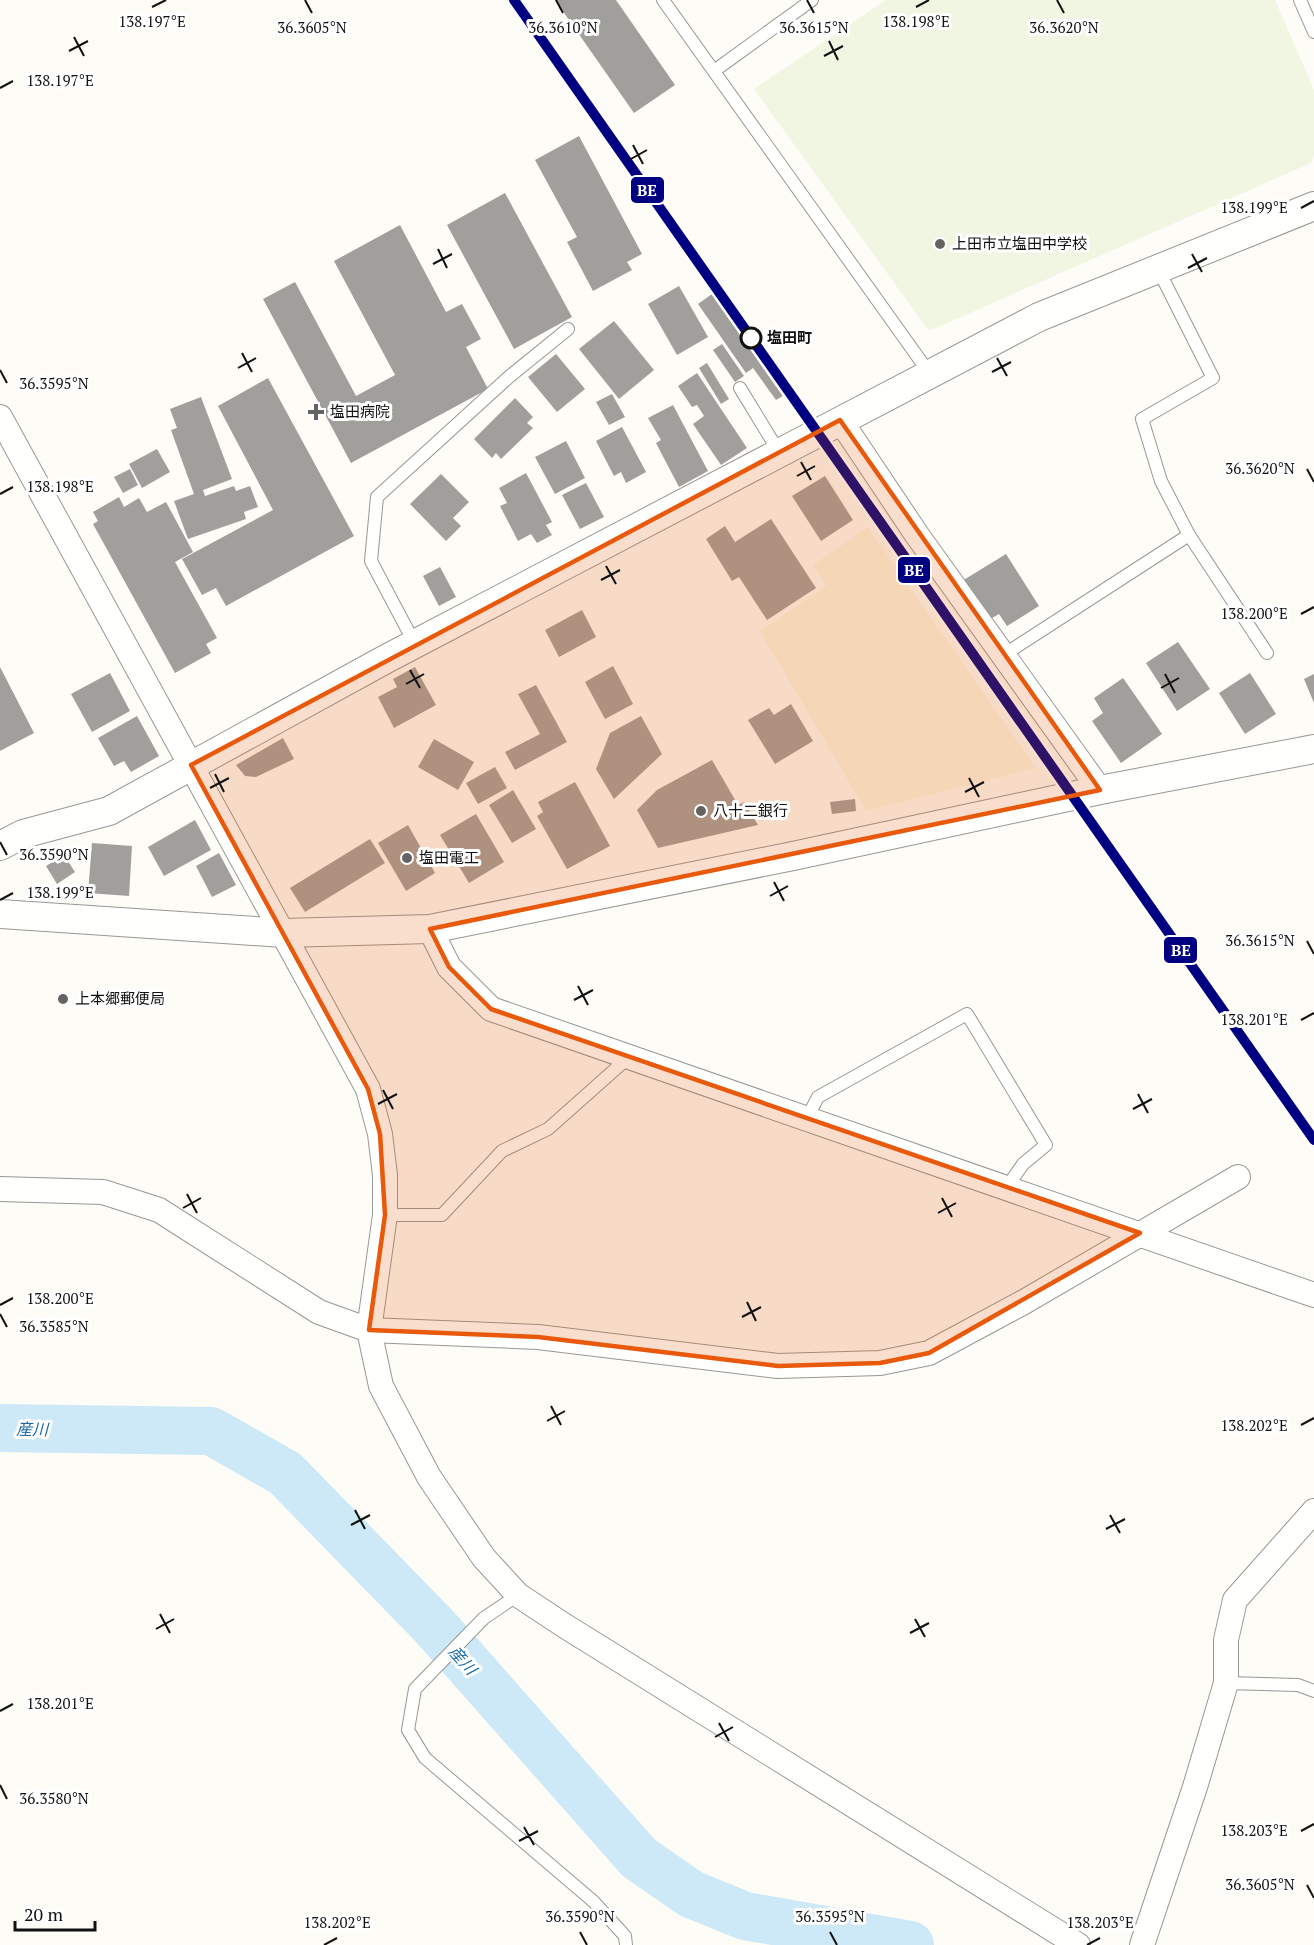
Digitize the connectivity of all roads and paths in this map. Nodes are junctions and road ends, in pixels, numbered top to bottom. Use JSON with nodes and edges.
{"nodes":[{"id":1,"x":663,"y":0,"type":"edge"},
{"id":2,"x":812,"y":0,"type":"edge"},
{"id":3,"x":1300,"y":0,"type":"edge"},
{"id":4,"x":1314,"y":32,"type":"edge"},
{"id":5,"x":714,"y":71,"type":"junction"},
{"id":6,"x":1314,"y":206,"type":"edge"},
{"id":7,"x":1158,"y":269,"type":"junction"},
{"id":8,"x":568,"y":329,"type":"dead end"},
{"id":9,"x":930,"y":374,"type":"junction"},
{"id":10,"x":740,"y":388,"type":"dead end"},
{"id":11,"x":0,"y":417,"type":"edge"},
{"id":12,"x":840,"y":420,"type":"junction"},
{"id":13,"x":779,"y":452,"type":"junction"},
{"id":14,"x":1189,"y":535,"type":"junction"},
{"id":15,"x":415,"y":644,"type":"junction"},
{"id":16,"x":1267,"y":653,"type":"dead end"},
{"id":17,"x":1002,"y":656,"type":"junction"},
{"id":18,"x":1314,"y":749,"type":"edge"},
{"id":19,"x":191,"y":765,"type":"junction"},
{"id":20,"x":1100,"y":790,"type":"junction"},
{"id":21,"x":0,"y":846,"type":"edge"},
{"id":22,"x":0,"y":915,"type":"edge"},
{"id":23,"x":430,"y":929,"type":"junction"},
{"id":24,"x":284,"y":933,"type":"junction"},
{"id":25,"x":629,"y":1057,"type":"junction"},
{"id":26,"x":807,"y":1118,"type":"junction"},
{"id":27,"x":1238,"y":1177,"type":"dead end"},
{"id":28,"x":1007,"y":1187,"type":"junction"},
{"id":29,"x":0,"y":1190,"type":"edge"},
{"id":30,"x":385,"y":1215,"type":"junction"},
{"id":31,"x":1140,"y":1233,"type":"junction"},
{"id":32,"x":1314,"y":1295,"type":"edge"},
{"id":33,"x":369,"y":1330,"type":"junction"},
{"id":34,"x":1314,"y":1511,"type":"edge"},
{"id":35,"x":518,"y":1595,"type":"junction"},
{"id":36,"x":1226,"y":1683,"type":"junction"},
{"id":37,"x":1314,"y":1691,"type":"edge"},
{"id":38,"x":626,"y":1945,"type":"edge"},
{"id":39,"x":1078,"y":1945,"type":"edge"},
{"id":40,"x":1142,"y":1945,"type":"edge"}],
"edges":[{"from":1,"to":5,"type":"lane"},
{"from":2,"to":5,"type":"lane"},
{"from":3,"to":4,"type":"lane"},
{"from":5,"to":9,"type":"lane"},
{"from":6,"to":7,"type":"street"},
{"from":7,"to":9,"type":"street"},
{"from":7,"to":14,"type":"lane"},
{"from":8,"to":15,"type":"lane"},
{"from":9,"to":12,"type":"street"},
{"from":10,"to":13,"type":"lane"},
{"from":11,"to":19,"type":"street"},
{"from":12,"to":13,"type":"street"},
{"from":12,"to":17,"type":"street"},
{"from":13,"to":15,"type":"street"},
{"from":14,"to":16,"type":"lane"},
{"from":14,"to":17,"type":"lane"},
{"from":15,"to":19,"type":"street"},
{"from":17,"to":20,"type":"street"},
{"from":18,"to":20,"type":"street"},
{"from":19,"to":21,"type":"street"},
{"from":19,"to":24,"type":"street"},
{"from":20,"to":23,"type":"street"},
{"from":22,"to":24,"type":"street"},
{"from":23,"to":24,"type":"street"},
{"from":23,"to":25,"type":"street"},
{"from":24,"to":30,"type":"street"},
{"from":25,"to":26,"type":"street"},
{"from":25,"to":30,"type":"lane"},
{"from":26,"to":28,"type":"street"},
{"from":26,"to":28,"type":"lane"},
{"from":27,"to":31,"type":"street"},
{"from":28,"to":31,"type":"street"},
{"from":29,"to":33,"type":"street"},
{"from":30,"to":33,"type":"street"},
{"from":31,"to":32,"type":"street"},
{"from":31,"to":33,"type":"street"},
{"from":33,"to":35,"type":"street"},
{"from":34,"to":36,"type":"street"},
{"from":35,"to":38,"type":"lane"},
{"from":35,"to":39,"type":"street"},
{"from":36,"to":37,"type":"lane"},
{"from":36,"to":40,"type":"street"}]}
